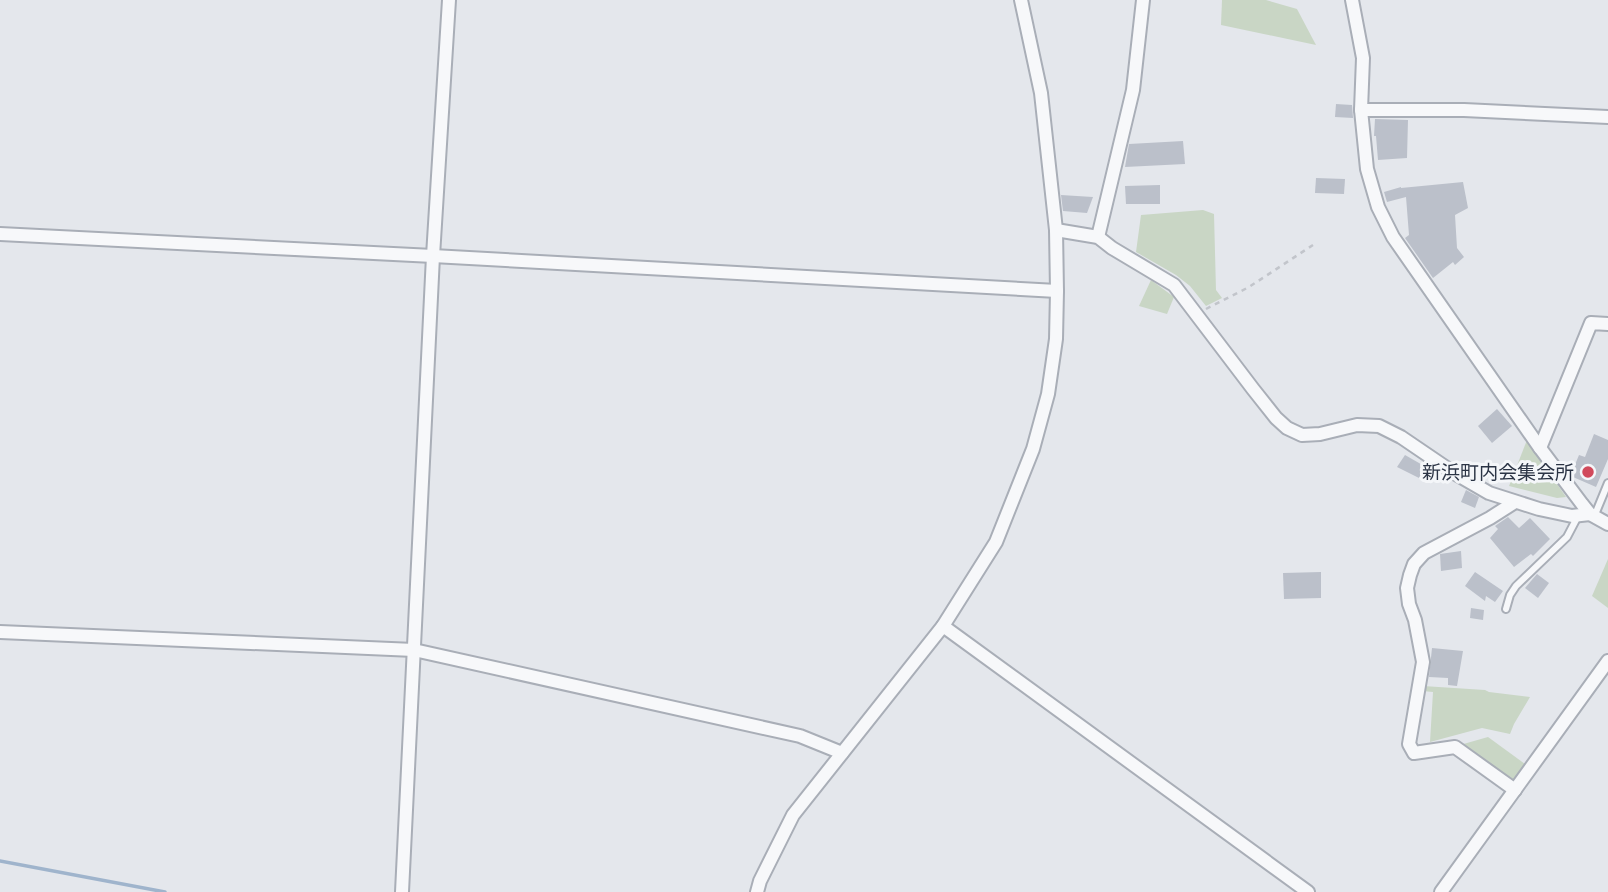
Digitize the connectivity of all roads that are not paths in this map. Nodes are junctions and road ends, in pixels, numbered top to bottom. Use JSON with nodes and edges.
{"nodes":[{"id":1,"x":449,"y":0,"type":"edge"},
{"id":2,"x":1021,"y":0,"type":"edge"},
{"id":3,"x":1143,"y":0,"type":"edge"},
{"id":4,"x":1352,"y":0,"type":"edge"},
{"id":5,"x":1361,"y":110,"type":"junction"},
{"id":6,"x":1608,"y":117,"type":"edge"},
{"id":7,"x":1056,"y":230,"type":"junction"},
{"id":8,"x":0,"y":234,"type":"edge"},
{"id":9,"x":1098,"y":237,"type":"junction"},
{"id":10,"x":433,"y":256,"type":"junction"},
{"id":11,"x":1057,"y":291,"type":"junction"},
{"id":12,"x":1608,"y":324,"type":"edge"},
{"id":13,"x":1541,"y":448,"type":"junction"},
{"id":14,"x":1608,"y":483,"type":"edge"},
{"id":15,"x":1516,"y":502,"type":"junction"},
{"id":16,"x":1587,"y":516,"type":"junction"},
{"id":17,"x":1608,"y":524,"type":"edge"},
{"id":18,"x":1506,"y":609,"type":"dead end"},
{"id":19,"x":943,"y":626,"type":"junction"},
{"id":20,"x":0,"y":632,"type":"edge"},
{"id":21,"x":414,"y":650,"type":"junction"},
{"id":22,"x":1608,"y":661,"type":"edge"},
{"id":23,"x":842,"y":753,"type":"junction"},
{"id":24,"x":1515,"y":790,"type":"junction"},
{"id":25,"x":402,"y":892,"type":"edge"},
{"id":26,"x":757,"y":892,"type":"edge"},
{"id":27,"x":1308,"y":892,"type":"edge"},
{"id":28,"x":1441,"y":892,"type":"edge"}],
"edges":[{"from":1,"to":10,"type":"street"},
{"from":2,"to":7,"type":"street"},
{"from":3,"to":9,"type":"street"},
{"from":4,"to":5,"type":"street"},
{"from":5,"to":6,"type":"street"},
{"from":5,"to":13,"type":"street"},
{"from":7,"to":9,"type":"street"},
{"from":7,"to":11,"type":"street"},
{"from":8,"to":10,"type":"street"},
{"from":9,"to":15,"type":"street"},
{"from":10,"to":11,"type":"street"},
{"from":10,"to":21,"type":"street"},
{"from":11,"to":19,"type":"street"},
{"from":12,"to":13,"type":"street"},
{"from":13,"to":16,"type":"street"},
{"from":14,"to":16,"type":"lane"},
{"from":15,"to":16,"type":"street"},
{"from":15,"to":24,"type":"street"},
{"from":16,"to":17,"type":"street"},
{"from":16,"to":18,"type":"lane"},
{"from":19,"to":23,"type":"street"},
{"from":19,"to":27,"type":"street"},
{"from":20,"to":21,"type":"street"},
{"from":21,"to":23,"type":"street"},
{"from":21,"to":25,"type":"street"},
{"from":22,"to":24,"type":"street"},
{"from":23,"to":26,"type":"street"},
{"from":24,"to":28,"type":"street"}]}
